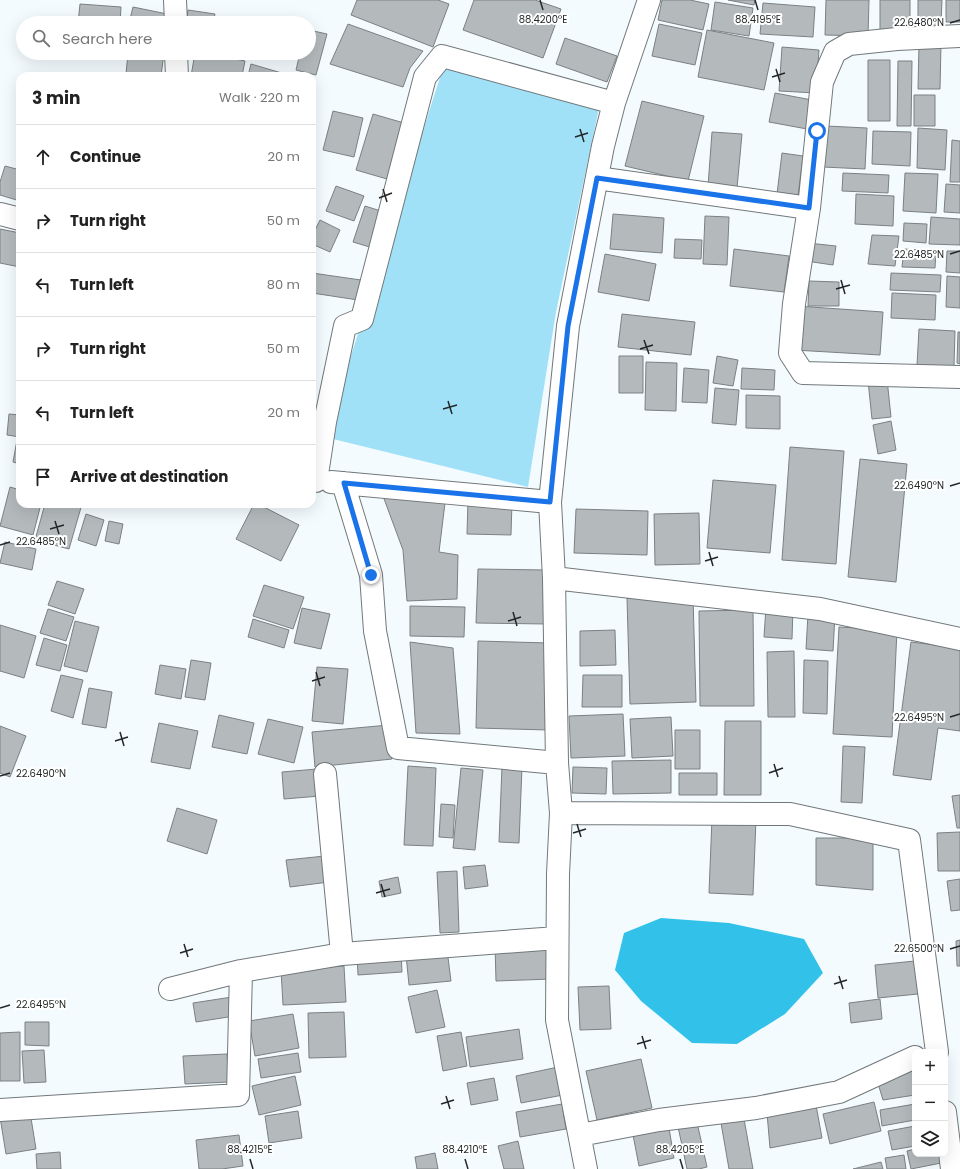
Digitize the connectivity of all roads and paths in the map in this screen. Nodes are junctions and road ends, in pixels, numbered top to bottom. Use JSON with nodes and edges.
{"nodes":[{"id":1,"x":175,"y":0,"type":"edge"},
{"id":2,"x":648,"y":0,"type":"edge"},
{"id":3,"x":176,"y":16,"type":"edge"},
{"id":4,"x":960,"y":36,"type":"edge"},
{"id":5,"x":176,"y":60,"type":"edge"},
{"id":6,"x":177,"y":72,"type":"edge"},
{"id":7,"x":614,"y":103,"type":"junction"},
{"id":8,"x":597,"y":178,"type":"junction"},
{"id":9,"x":809,"y":208,"type":"junction"},
{"id":10,"x":0,"y":214,"type":"edge"},
{"id":11,"x":16,"y":218,"type":"edge"},
{"id":12,"x":960,"y":377,"type":"edge"},
{"id":13,"x":316,"y":470,"type":"edge"},
{"id":14,"x":316,"y":481,"type":"edge"},
{"id":15,"x":344,"y":483,"type":"junction"},
{"id":16,"x":550,"y":502,"type":"junction"},
{"id":17,"x":554,"y":578,"type":"junction"},
{"id":18,"x":960,"y":639,"type":"edge"},
{"id":19,"x":557,"y":763,"type":"junction"},
{"id":20,"x":325,"y":774,"type":"dead end"},
{"id":21,"x":561,"y":812,"type":"junction"},
{"id":22,"x":557,"y":938,"type":"junction"},
{"id":23,"x":342,"y":954,"type":"junction"},
{"id":24,"x":241,"y":971,"type":"junction"},
{"id":25,"x":170,"y":989,"type":"dead end"},
{"id":26,"x":933,"y":1049,"type":"edge"},
{"id":27,"x":912,"y":1058,"type":"edge"},
{"id":28,"x":0,"y":1110,"type":"edge"},
{"id":29,"x":946,"y":1121,"type":"edge"},
{"id":30,"x":580,"y":1135,"type":"junction"},
{"id":31,"x":586,"y":1169,"type":"edge"},
{"id":32,"x":952,"y":1169,"type":"edge"}],
"edges":[{"from":1,"to":3,"type":"street"},
{"from":2,"to":7,"type":"street"},
{"from":4,"to":9,"type":"street"},
{"from":5,"to":6,"type":"street"},
{"from":7,"to":8,"type":"street"},
{"from":7,"to":13,"type":"street"},
{"from":8,"to":9,"type":"street"},
{"from":8,"to":16,"type":"street"},
{"from":9,"to":12,"type":"street"},
{"from":10,"to":11,"type":"street"},
{"from":14,"to":15,"type":"street"},
{"from":15,"to":16,"type":"street"},
{"from":15,"to":19,"type":"street"},
{"from":16,"to":17,"type":"street"},
{"from":17,"to":18,"type":"street"},
{"from":17,"to":19,"type":"street"},
{"from":19,"to":21,"type":"street"},
{"from":20,"to":23,"type":"street"},
{"from":21,"to":22,"type":"street"},
{"from":21,"to":26,"type":"street"},
{"from":22,"to":23,"type":"street"},
{"from":22,"to":30,"type":"street"},
{"from":23,"to":24,"type":"street"},
{"from":24,"to":25,"type":"street"},
{"from":24,"to":28,"type":"street"},
{"from":27,"to":30,"type":"street"},
{"from":29,"to":32,"type":"street"},
{"from":30,"to":31,"type":"street"}]}
